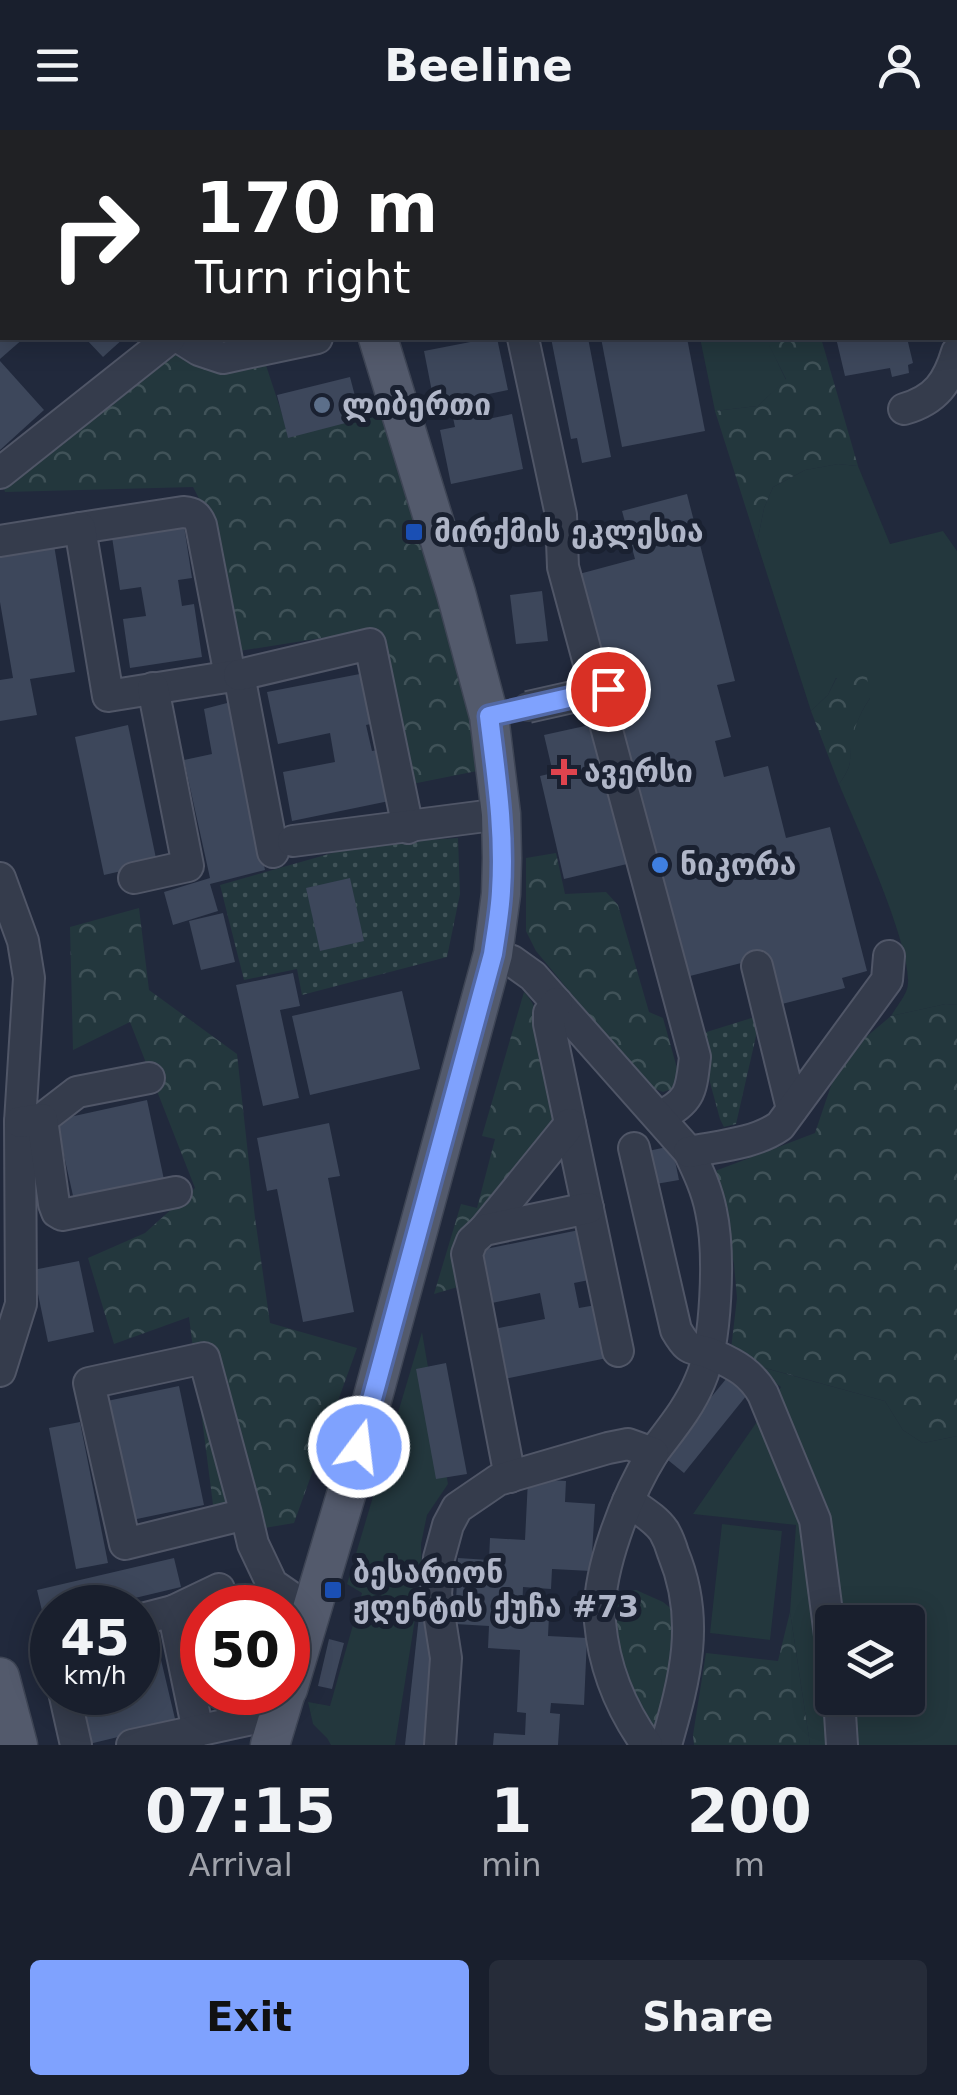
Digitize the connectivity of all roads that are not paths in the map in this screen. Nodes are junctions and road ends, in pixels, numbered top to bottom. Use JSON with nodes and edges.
{"nodes":[{"id":1,"x":168,"y":340,"type":"edge"},
{"id":2,"x":183,"y":340,"type":"edge"},
{"id":3,"x":308,"y":340,"type":"edge"},
{"id":4,"x":379,"y":340,"type":"edge"},
{"id":5,"x":524,"y":340,"type":"edge"},
{"id":6,"x":957,"y":352,"type":"edge"},
{"id":7,"x":904,"y":409,"type":"dead end"},
{"id":8,"x":0,"y":474,"type":"edge"},
{"id":9,"x":80,"y":528,"type":"junction"},
{"id":10,"x":0,"y":541,"type":"edge"},
{"id":11,"x":234,"y":675,"type":"junction"},
{"id":12,"x":153,"y":688,"type":"junction"},
{"id":13,"x":608,"y":689,"type":"dead end"},
{"id":14,"x":489,"y":716,"type":"junction"},
{"id":15,"x":501,"y":814,"type":"junction"},
{"id":16,"x":408,"y":828,"type":"junction"},
{"id":17,"x":0,"y":878,"type":"edge"},
{"id":18,"x":134,"y":878,"type":"dead end"},
{"id":19,"x":8,"y":930,"type":"edge"},
{"id":20,"x":493,"y":954,"type":"junction"},
{"id":21,"x":889,"y":956,"type":"dead end"},
{"id":22,"x":757,"y":966,"type":"dead end"},
{"id":23,"x":557,"y":1002,"type":"junction"},
{"id":24,"x":149,"y":1078,"type":"dead end"},
{"id":25,"x":792,"y":1109,"type":"junction"},
{"id":26,"x":659,"y":1117,"type":"junction"},
{"id":27,"x":31,"y":1121,"type":"junction"},
{"id":28,"x":570,"y":1124,"type":"junction"},
{"id":29,"x":634,"y":1148,"type":"dead end"},
{"id":30,"x":689,"y":1152,"type":"junction"},
{"id":31,"x":176,"y":1192,"type":"dead end"},
{"id":32,"x":588,"y":1208,"type":"junction"},
{"id":33,"x":484,"y":1230,"type":"junction"},
{"id":34,"x":618,"y":1351,"type":"dead end"},
{"id":35,"x":710,"y":1352,"type":"junction"},
{"id":36,"x":1,"y":1363,"type":"edge"},
{"id":37,"x":653,"y":1453,"type":"junction"},
{"id":38,"x":510,"y":1477,"type":"junction"},
{"id":39,"x":628,"y":1501,"type":"junction"},
{"id":40,"x":246,"y":1514,"type":"junction"},
{"id":41,"x":826,"y":1605,"type":"edge"},
{"id":42,"x":180,"y":1607,"type":"edge"},
{"id":43,"x":174,"y":1610,"type":"junction"},
{"id":44,"x":311,"y":1611,"type":"junction"},
{"id":45,"x":160,"y":1614,"type":"edge"},
{"id":46,"x":310,"y":1614,"type":"edge"},
{"id":47,"x":0,"y":1677,"type":"edge"},
{"id":48,"x":69,"y":1715,"type":"edge"},
{"id":49,"x":261,"y":1715,"type":"edge"},
{"id":50,"x":840,"y":1715,"type":"edge"},
{"id":51,"x":198,"y":1731,"type":"junction"},
{"id":52,"x":18,"y":1745,"type":"edge"},
{"id":53,"x":76,"y":1745,"type":"edge"},
{"id":54,"x":132,"y":1745,"type":"edge"},
{"id":55,"x":440,"y":1745,"type":"edge"},
{"id":56,"x":647,"y":1745,"type":"edge"},
{"id":57,"x":666,"y":1745,"type":"edge"},
{"id":58,"x":842,"y":1745,"type":"edge"}],
"edges":[{"from":1,"to":8,"type":"street"},
{"from":2,"to":3,"type":"street"},
{"from":4,"to":14,"type":"main road"},
{"from":5,"to":26,"type":"street"},
{"from":6,"to":7,"type":"street"},
{"from":9,"to":10,"type":"street"},
{"from":9,"to":11,"type":"street"},
{"from":9,"to":12,"type":"street"},
{"from":11,"to":12,"type":"street"},
{"from":11,"to":16,"type":"street"},
{"from":11,"to":16,"type":"street"},
{"from":12,"to":18,"type":"street"},
{"from":13,"to":14,"type":"street","bridge":true},
{"from":14,"to":15,"type":"main road"},
{"from":15,"to":16,"type":"street"},
{"from":15,"to":20,"type":"main road"},
{"from":17,"to":19,"type":"street"},
{"from":19,"to":27,"type":"street"},
{"from":20,"to":23,"type":"street"},
{"from":20,"to":44,"type":"main road"},
{"from":21,"to":25,"type":"street"},
{"from":22,"to":25,"type":"street"},
{"from":23,"to":26,"type":"street"},
{"from":23,"to":28,"type":"street"},
{"from":24,"to":27,"type":"street"},
{"from":25,"to":30,"type":"street"},
{"from":26,"to":30,"type":"street"},
{"from":27,"to":31,"type":"street"},
{"from":27,"to":36,"type":"street"},
{"from":28,"to":32,"type":"street"},
{"from":28,"to":33,"type":"street"},
{"from":29,"to":35,"type":"street"},
{"from":30,"to":35,"type":"street"},
{"from":32,"to":33,"type":"street"},
{"from":32,"to":34,"type":"street"},
{"from":33,"to":38,"type":"street"},
{"from":35,"to":37,"type":"street"},
{"from":35,"to":41,"type":"street"},
{"from":37,"to":38,"type":"street"},
{"from":37,"to":39,"type":"street"},
{"from":38,"to":55,"type":"street"},
{"from":39,"to":56,"type":"street"},
{"from":39,"to":57,"type":"street"},
{"from":40,"to":40,"type":"street"},
{"from":40,"to":44,"type":"street"},
{"from":42,"to":43,"type":"street"},
{"from":43,"to":45,"type":"street"},
{"from":43,"to":51,"type":"street"},
{"from":44,"to":46,"type":"main road"},
{"from":47,"to":52,"type":"main road"},
{"from":48,"to":53,"type":"street"},
{"from":49,"to":51,"type":"street"},
{"from":50,"to":58,"type":"street"},
{"from":51,"to":54,"type":"street"}]}
